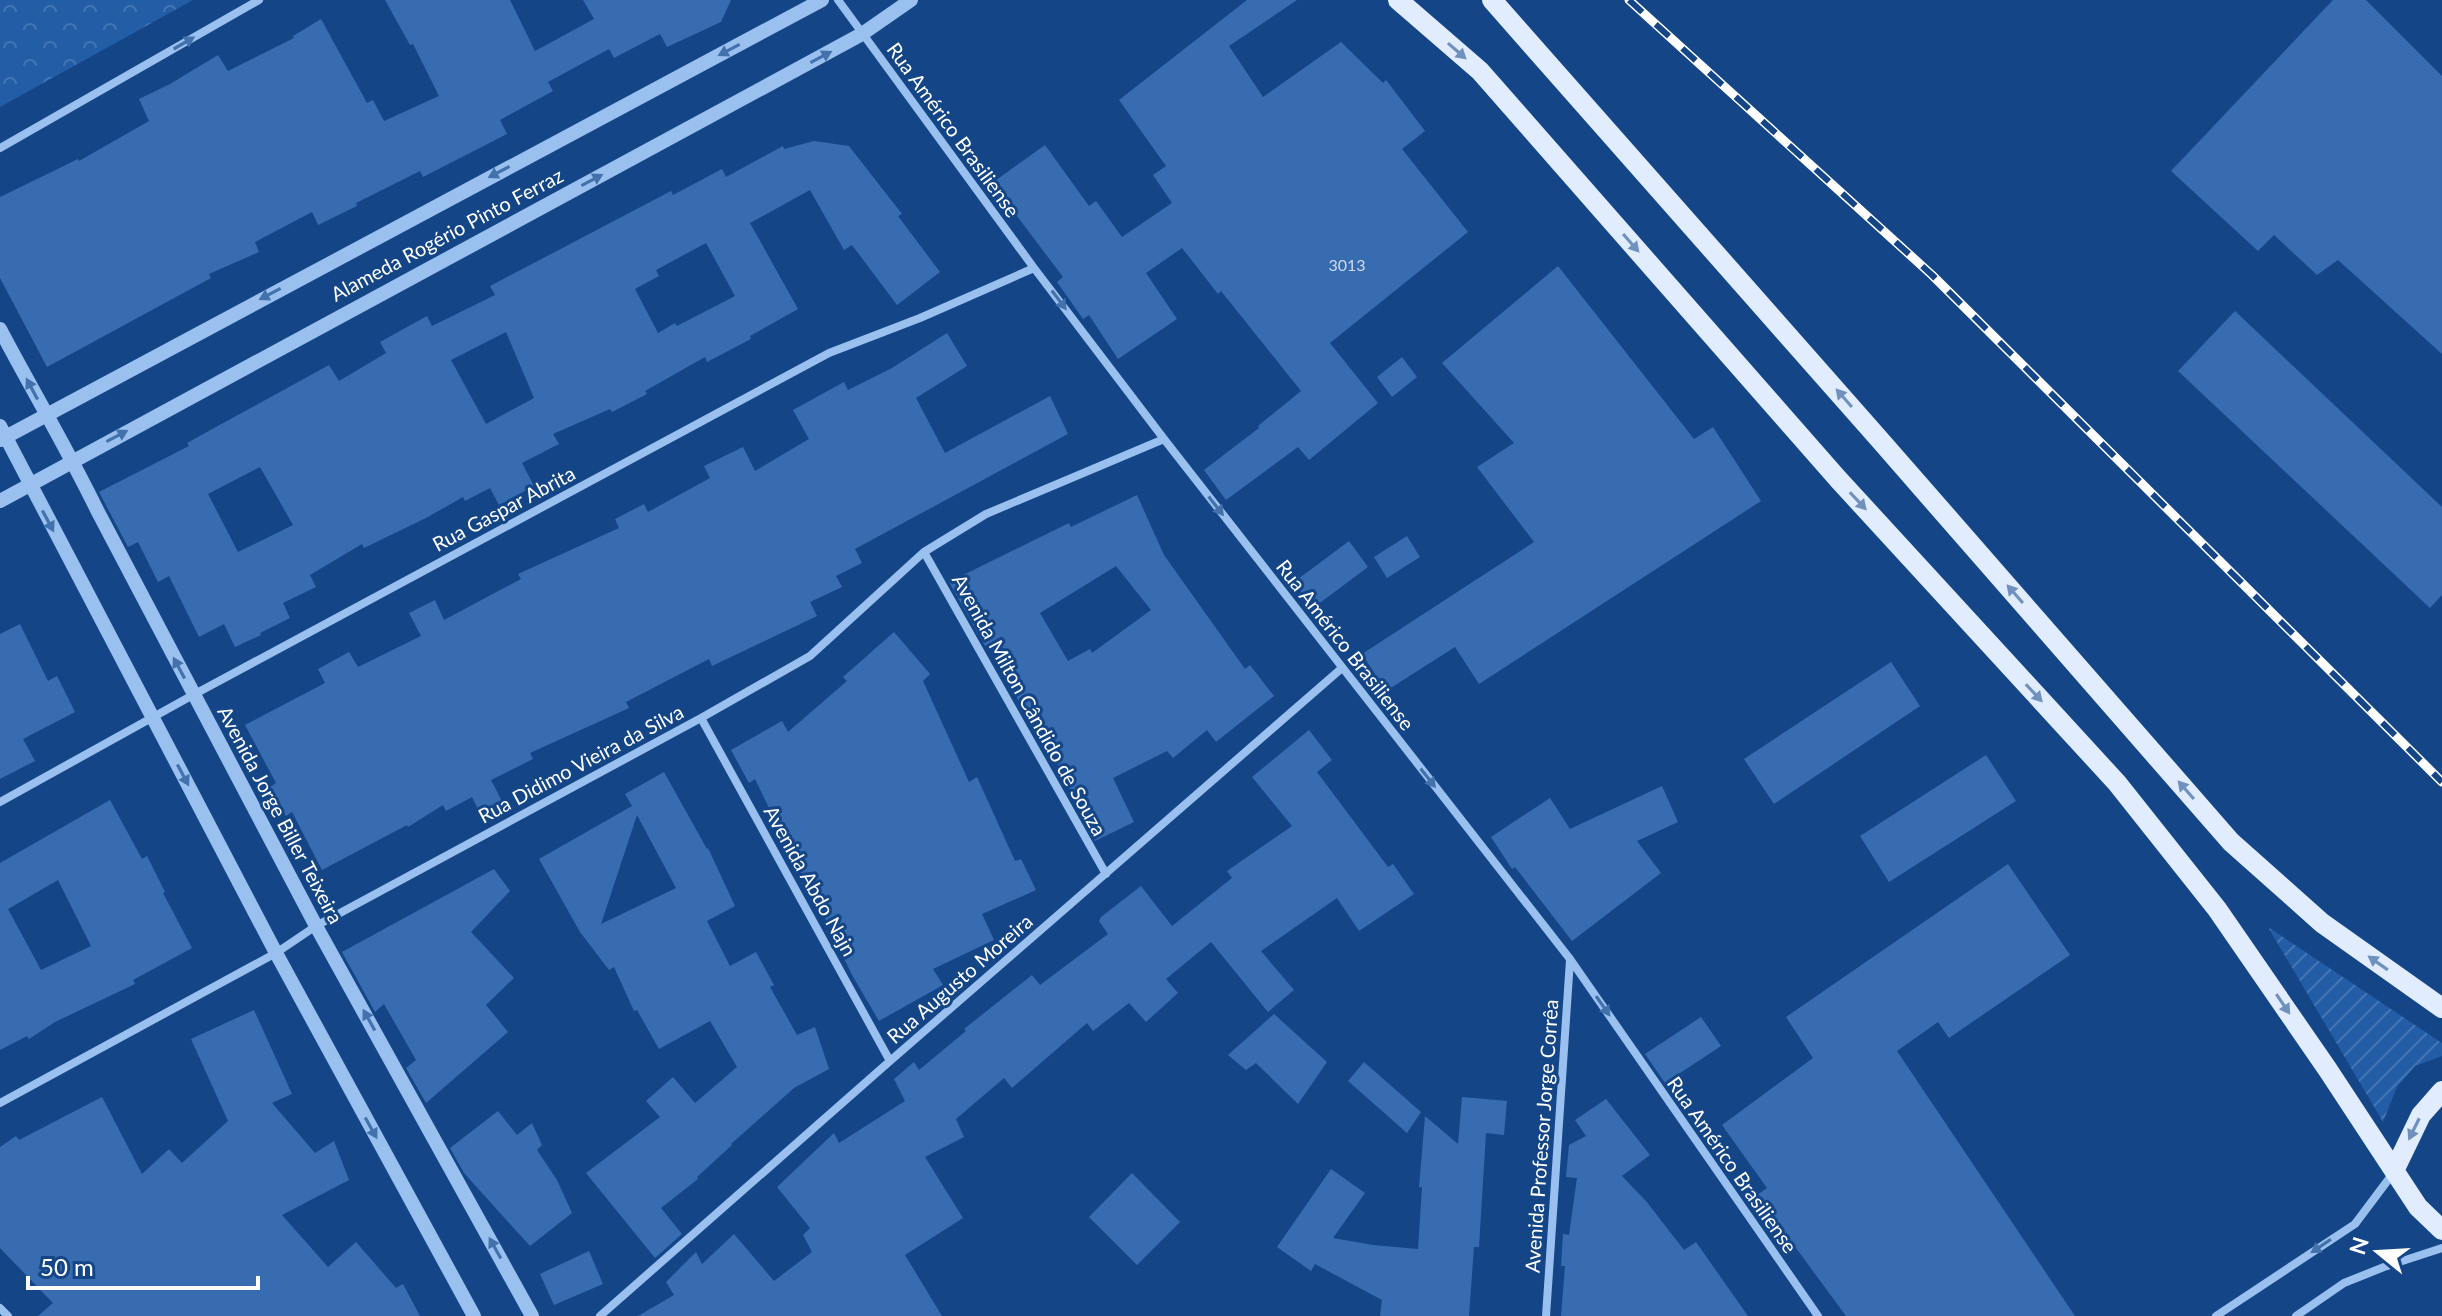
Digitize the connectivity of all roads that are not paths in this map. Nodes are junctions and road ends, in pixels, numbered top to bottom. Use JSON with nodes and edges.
{"nodes":[{"id":1,"x":259,"y":0,"type":"edge"},
{"id":2,"x":822,"y":0,"type":"edge"},
{"id":3,"x":838,"y":0,"type":"edge"},
{"id":4,"x":911,"y":0,"type":"edge"},
{"id":5,"x":1398,"y":0,"type":"edge"},
{"id":6,"x":1492,"y":0,"type":"edge"},
{"id":7,"x":862,"y":34,"type":"junction"},
{"id":8,"x":0,"y":148,"type":"edge"},
{"id":9,"x":1034,"y":268,"type":"junction"},
{"id":10,"x":0,"y":329,"type":"edge"},
{"id":11,"x":45,"y":414,"type":"junction"},
{"id":12,"x":2,"y":434,"type":"edge"},
{"id":13,"x":1164,"y":439,"type":"junction"},
{"id":14,"x":73,"y":460,"type":"junction"},
{"id":15,"x":29,"y":485,"type":"junction"},
{"id":16,"x":0,"y":501,"type":"edge"},
{"id":17,"x":924,"y":552,"type":"junction"},
{"id":18,"x":1342,"y":668,"type":"junction"},
{"id":19,"x":193,"y":695,"type":"junction"},
{"id":20,"x":152,"y":717,"type":"junction"},
{"id":21,"x":701,"y":718,"type":"junction"},
{"id":22,"x":0,"y":802,"type":"edge"},
{"id":23,"x":1106,"y":874,"type":"junction"},
{"id":24,"x":316,"y":926,"type":"junction"},
{"id":25,"x":276,"y":953,"type":"junction"},
{"id":26,"x":1570,"y":959,"type":"junction"},
{"id":27,"x":2442,"y":1008,"type":"edge"},
{"id":28,"x":890,"y":1061,"type":"junction"},
{"id":29,"x":2442,"y":1091,"type":"edge"},
{"id":30,"x":0,"y":1103,"type":"edge"},
{"id":31,"x":2394,"y":1171,"type":"junction"},
{"id":32,"x":2442,"y":1230,"type":"edge"},
{"id":33,"x":2442,"y":1248,"type":"edge"},
{"id":34,"x":0,"y":1308,"type":"edge"},
{"id":35,"x":8,"y":1316,"type":"edge"},
{"id":36,"x":474,"y":1316,"type":"edge"},
{"id":37,"x":532,"y":1316,"type":"edge"},
{"id":38,"x":600,"y":1316,"type":"edge"},
{"id":39,"x":1546,"y":1316,"type":"edge"},
{"id":40,"x":1818,"y":1316,"type":"edge"},
{"id":41,"x":2216,"y":1316,"type":"edge"},
{"id":42,"x":2296,"y":1316,"type":"edge"}],
"edges":[{"from":8,"to":1,"type":"street","one_way":true},
{"from":2,"to":11,"type":"street","name":"Alameda Rogério Pinto Ferraz","one_way":true},
{"from":3,"to":7,"type":"street","name":"Rua Américo Brasiliense"},
{"from":4,"to":7,"type":"street","name":"Alameda Rogério Pinto Ferraz"},
{"from":5,"to":31,"type":"main road","one_way":true},
{"from":27,"to":6,"type":"main road","one_way":true},
{"from":7,"to":9,"type":"street","name":"Rua Américo Brasiliense"},
{"from":14,"to":7,"type":"street","name":"Alameda Rogério Pinto Ferraz","one_way":true},
{"from":9,"to":13,"type":"street","name":"Rua Américo Brasiliense","one_way":true},
{"from":9,"to":19,"type":"street","name":"Rua Gaspar Abrita"},
{"from":11,"to":10,"type":"street","name":"Avenida Jorge Biller Teixeira","one_way":true},
{"from":11,"to":12,"type":"street","name":"Alameda Rogério Pinto Ferraz"},
{"from":11,"to":14,"type":"street","name":"Avenida Jorge Biller Teixeira"},
{"from":12,"to":15,"type":"street"},
{"from":13,"to":17,"type":"street","name":"Rua Didimo Vieira da Silva"},
{"from":13,"to":18,"type":"street","name":"Rua Américo Brasiliense","one_way":true},
{"from":14,"to":15,"type":"street","name":"Alameda Rogério Pinto Ferraz"},
{"from":19,"to":14,"type":"street","name":"Avenida Jorge Biller Teixeira","one_way":true},
{"from":15,"to":16,"type":"street","name":"Alameda Rogério Pinto Ferraz"},
{"from":15,"to":20,"type":"street","one_way":true},
{"from":17,"to":21,"type":"street","name":"Rua Didimo Vieira da Silva"},
{"from":17,"to":23,"type":"street","name":"Avenida Milton Cândido de Souza"},
{"from":18,"to":23,"type":"street","name":"Rua Augusto Moreira"},
{"from":18,"to":26,"type":"street","name":"Rua Américo Brasiliense","one_way":true},
{"from":19,"to":20,"type":"street","name":"Rua Gaspar Abrita"},
{"from":19,"to":24,"type":"street","name":"Avenida Jorge Biller Teixeira"},
{"from":20,"to":22,"type":"street","name":"Rua Gaspar Abrita"},
{"from":20,"to":25,"type":"street","one_way":true},
{"from":21,"to":24,"type":"street","name":"Rua Didimo Vieira da Silva"},
{"from":21,"to":28,"type":"street","name":"Avenida Abdo Najn"},
{"from":23,"to":28,"type":"street","name":"Rua Augusto Moreira"},
{"from":24,"to":25,"type":"street","name":"Rua Didimo Vieira da Silva"},
{"from":37,"to":24,"type":"street","name":"Avenida Jorge Biller Teixeira","one_way":true},
{"from":25,"to":30,"type":"street","name":"Rua Didimo Vieira da Silva"},
{"from":25,"to":36,"type":"street","one_way":true},
{"from":26,"to":39,"type":"street","name":"Avenida Professor Jorge Corrêa"},
{"from":26,"to":40,"type":"street","name":"Rua Américo Brasiliense","one_way":true},
{"from":28,"to":38,"type":"street","name":"Rua Augusto Moreira"},
{"from":29,"to":31,"type":"main road","one_way":true},
{"from":31,"to":32,"type":"main road"},
{"from":31,"to":41,"type":"street","one_way":true},
{"from":33,"to":42,"type":"street"},
{"from":34,"to":35,"type":"street"}]}
